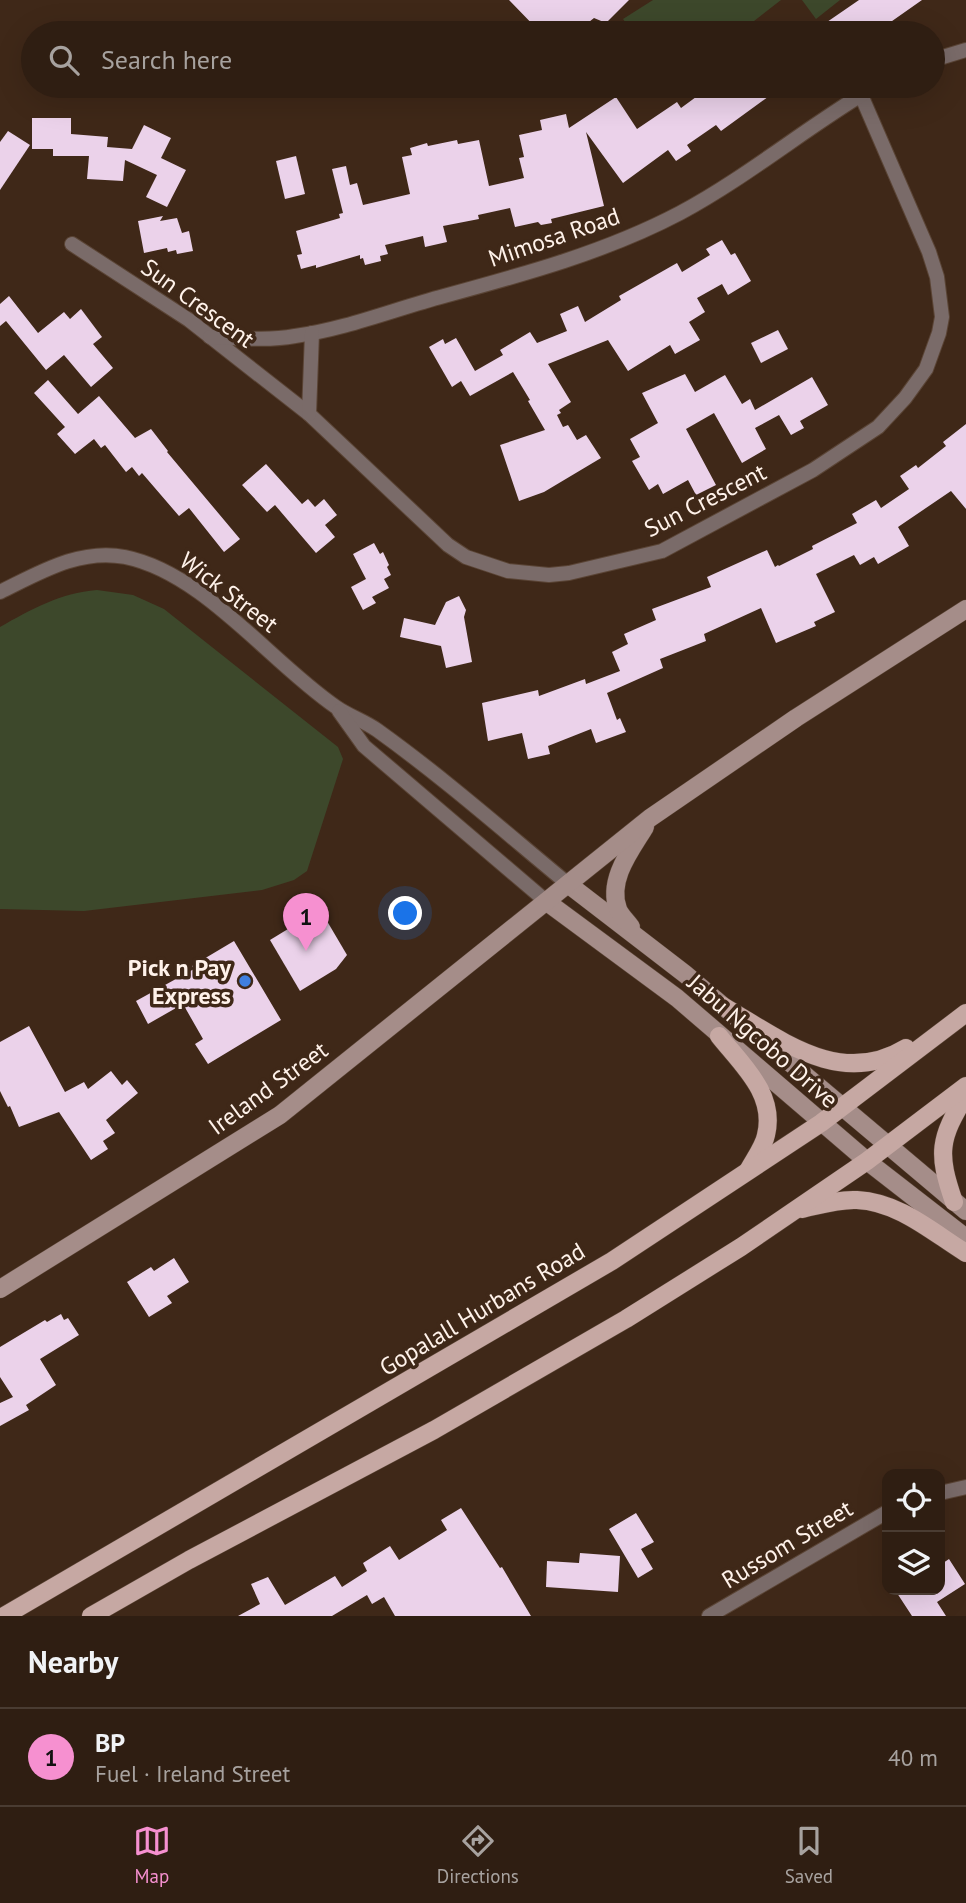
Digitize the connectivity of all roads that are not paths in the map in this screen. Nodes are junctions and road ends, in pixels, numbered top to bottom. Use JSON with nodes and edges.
{"nodes":[{"id":1,"x":966,"y":50,"type":"edge"},
{"id":2,"x":945,"y":56,"type":"edge"},
{"id":3,"x":856,"y":98,"type":"edge"},
{"id":4,"x":864,"y":98,"type":"edge"},
{"id":5,"x":72,"y":244,"type":"dead end"},
{"id":6,"x":312,"y":333,"type":"junction"},
{"id":7,"x":210,"y":337,"type":"junction"},
{"id":8,"x":309,"y":414,"type":"junction"},
{"id":9,"x":0,"y":592,"type":"edge"},
{"id":10,"x":966,"y":610,"type":"edge"},
{"id":11,"x":336,"y":707,"type":"junction"},
{"id":12,"x":650,"y":818,"type":"junction"},
{"id":13,"x":568,"y":884,"type":"junction"},
{"id":14,"x":547,"y":902,"type":"junction"},
{"id":15,"x":648,"y":947,"type":"junction"},
{"id":16,"x":721,"y":1004,"type":"junction"},
{"id":17,"x":966,"y":1012,"type":"edge"},
{"id":18,"x":719,"y":1036,"type":"junction"},
{"id":19,"x":966,"y":1086,"type":"edge"},
{"id":20,"x":966,"y":1095,"type":"edge"},
{"id":21,"x":843,"y":1106,"type":"junction"},
{"id":22,"x":821,"y":1123,"type":"junction"},
{"id":23,"x":888,"y":1144,"type":"junction"},
{"id":24,"x":867,"y":1161,"type":"junction"},
{"id":25,"x":747,"y":1172,"type":"junction"},
{"id":26,"x":960,"y":1207,"type":"edge"},
{"id":27,"x":791,"y":1212,"type":"junction"},
{"id":28,"x":966,"y":1238,"type":"edge"},
{"id":29,"x":966,"y":1253,"type":"edge"},
{"id":30,"x":0,"y":1289,"type":"edge"},
{"id":31,"x":965,"y":1487,"type":"edge"},
{"id":32,"x":945,"y":1492,"type":"edge"},
{"id":33,"x":882,"y":1515,"type":"edge"},
{"id":34,"x":4,"y":1616,"type":"edge"},
{"id":35,"x":91,"y":1616,"type":"edge"},
{"id":36,"x":709,"y":1616,"type":"edge"}],
"edges":[{"from":1,"to":2,"type":"street"},
{"from":3,"to":6,"type":"street","name":"Mimosa Road"},
{"from":4,"to":8,"type":"street","name":"Sun Crescent"},
{"from":5,"to":7,"type":"street","name":"Sun Crescent"},
{"from":6,"to":7,"type":"street","name":"Mimosa Road"},
{"from":6,"to":8,"type":"street"},
{"from":7,"to":8,"type":"street","name":"Sun Crescent"},
{"from":9,"to":11,"type":"street","name":"Wick Street"},
{"from":10,"to":12,"type":"main road"},
{"from":11,"to":13,"type":"street","name":"Wick Street"},
{"from":11,"to":14,"type":"street","name":"Wick Street"},
{"from":12,"to":13,"type":"main road"},
{"from":12,"to":15,"type":"main road"},
{"from":13,"to":14,"type":"main road"},
{"from":13,"to":15,"type":"main road","name":"Jabu Ngcobo Drive"},
{"from":14,"to":18,"type":"main road","name":"Jabu Ngcobo Drive"},
{"from":14,"to":30,"type":"main road","name":"Ireland Street"},
{"from":15,"to":16,"type":"main road","name":"Jabu Ngcobo Drive"},
{"from":16,"to":17,"type":"main road"},
{"from":16,"to":21,"type":"main road","name":"Jabu Ngcobo Drive"},
{"from":17,"to":21,"type":"main road","name":"Gopalall Hurbans Road"},
{"from":18,"to":22,"type":"main road","name":"Jabu Ngcobo Drive"},
{"from":18,"to":25,"type":"main road"},
{"from":19,"to":23,"type":"main road"},
{"from":20,"to":26,"type":"main road"},
{"from":21,"to":22,"type":"main road","name":"Gopalall Hurbans Road"},
{"from":21,"to":23,"type":"main road","name":"Jabu Ngcobo Drive"},
{"from":22,"to":24,"type":"main road","name":"Jabu Ngcobo Drive"},
{"from":22,"to":25,"type":"main road","name":"Gopalall Hurbans Road"},
{"from":23,"to":24,"type":"main road"},
{"from":23,"to":26,"type":"main road","name":"Jabu Ngcobo Drive"},
{"from":24,"to":27,"type":"main road"},
{"from":24,"to":28,"type":"main road","name":"Jabu Ngcobo Drive"},
{"from":25,"to":34,"type":"main road","name":"Gopalall Hurbans Road"},
{"from":27,"to":29,"type":"main road"},
{"from":27,"to":35,"type":"main road"},
{"from":31,"to":32,"type":"street"},
{"from":33,"to":36,"type":"street","name":"Russom Street"}]}
